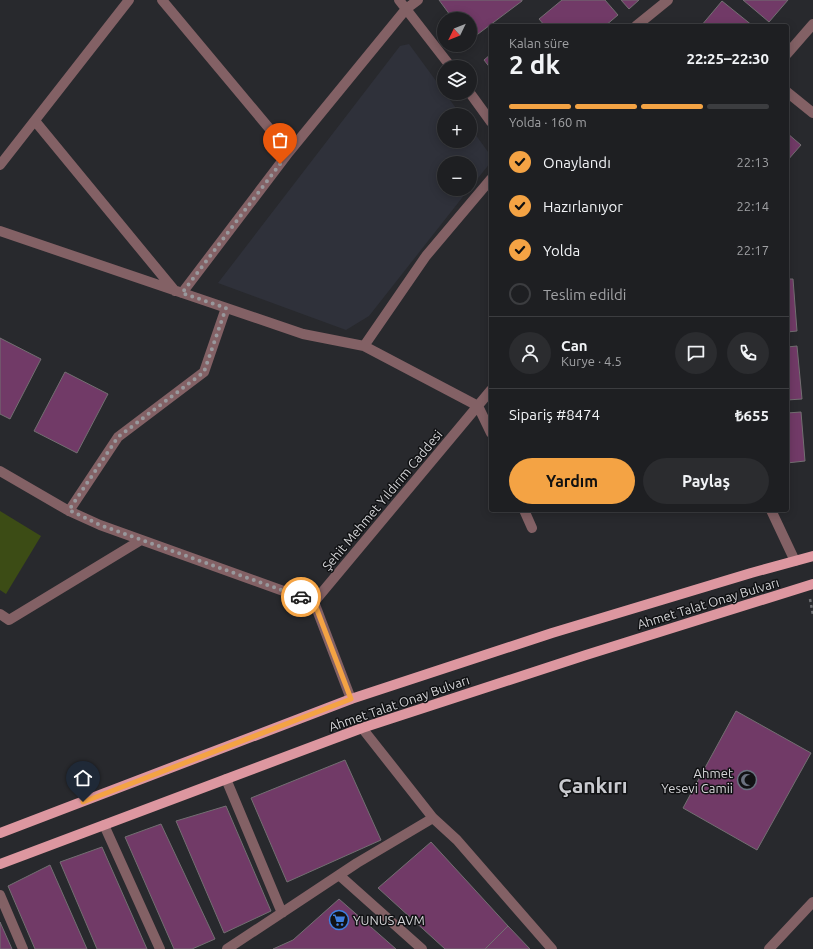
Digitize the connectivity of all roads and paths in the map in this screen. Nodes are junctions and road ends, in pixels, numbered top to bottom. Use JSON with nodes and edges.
{"nodes":[{"id":1,"x":129,"y":0,"type":"edge"},
{"id":2,"x":162,"y":0,"type":"edge"},
{"id":3,"x":399,"y":0,"type":"edge"},
{"id":4,"x":418,"y":0,"type":"edge"},
{"id":5,"x":668,"y":0,"type":"edge"},
{"id":6,"x":406,"y":9,"type":"junction"},
{"id":7,"x":638,"y":24,"type":"edge"},
{"id":8,"x":813,"y":24,"type":"edge"},
{"id":9,"x":789,"y":52,"type":"edge"},
{"id":10,"x":446,"y":60,"type":"edge"},
{"id":11,"x":789,"y":94,"type":"edge"},
{"id":12,"x":475,"y":100,"type":"edge"},
{"id":13,"x":813,"y":113,"type":"edge"},
{"id":14,"x":489,"y":119,"type":"edge"},
{"id":15,"x":34,"y":121,"type":"junction"},
{"id":16,"x":289,"y":152,"type":"junction"},
{"id":17,"x":0,"y":165,"type":"edge"},
{"id":18,"x":489,"y":181,"type":"edge"},
{"id":19,"x":0,"y":231,"type":"edge"},
{"id":20,"x":179,"y":292,"type":"junction"},
{"id":21,"x":226,"y":308,"type":"junction"},
{"id":22,"x":364,"y":346,"type":"junction"},
{"id":23,"x":489,"y":392,"type":"edge"},
{"id":24,"x":478,"y":406,"type":"junction"},
{"id":25,"x":489,"y":429,"type":"edge"},
{"id":26,"x":0,"y":471,"type":"edge"},
{"id":27,"x":69,"y":510,"type":"junction"},
{"id":28,"x":525,"y":512,"type":"edge"},
{"id":29,"x":772,"y":512,"type":"edge"},
{"id":30,"x":532,"y":528,"type":"dead end"},
{"id":31,"x":141,"y":540,"type":"junction"},
{"id":32,"x":813,"y":556,"type":"edge"},
{"id":33,"x":795,"y":561,"type":"junction"},
{"id":34,"x":813,"y":584,"type":"edge"},
{"id":35,"x":314,"y":602,"type":"junction"},
{"id":36,"x":1,"y":617,"type":"edge"},
{"id":37,"x":351,"y":699,"type":"junction"},
{"id":38,"x":362,"y":728,"type":"junction"},
{"id":39,"x":226,"y":778,"type":"junction"},
{"id":40,"x":433,"y":818,"type":"junction"},
{"id":41,"x":104,"y":824,"type":"junction"},
{"id":42,"x":0,"y":833,"type":"edge"},
{"id":43,"x":0,"y":864,"type":"edge"},
{"id":44,"x":339,"y":875,"type":"junction"},
{"id":45,"x":0,"y":895,"type":"edge"},
{"id":46,"x":813,"y":902,"type":"edge"},
{"id":47,"x":282,"y":913,"type":"junction"},
{"id":48,"x":774,"y":947,"type":"edge"},
{"id":49,"x":23,"y":949,"type":"edge"},
{"id":50,"x":160,"y":949,"type":"edge"},
{"id":51,"x":227,"y":949,"type":"edge"},
{"id":52,"x":422,"y":949,"type":"edge"},
{"id":53,"x":552,"y":949,"type":"edge"}],
"edges":[{"from":1,"to":15,"type":"street"},
{"from":2,"to":16,"type":"street"},
{"from":3,"to":6,"type":"street"},
{"from":4,"to":6,"type":"street"},
{"from":5,"to":7,"type":"street"},
{"from":6,"to":10,"type":"street"},
{"from":6,"to":16,"type":"street"},
{"from":8,"to":9,"type":"street"},
{"from":11,"to":13,"type":"street"},
{"from":12,"to":14,"type":"street"},
{"from":15,"to":17,"type":"street"},
{"from":15,"to":20,"type":"street"},
{"from":16,"to":20,"type":"street"},
{"from":18,"to":22,"type":"street"},
{"from":19,"to":20,"type":"street"},
{"from":20,"to":21,"type":"street"},
{"from":21,"to":22,"type":"street"},
{"from":21,"to":27,"type":"street"},
{"from":22,"to":24,"type":"street"},
{"from":23,"to":24,"type":"street","name":"Şehit Mehmet Yıldırım Caddesi"},
{"from":24,"to":25,"type":"street"},
{"from":24,"to":35,"type":"street","name":"Şehit Mehmet Yıldırım Caddesi"},
{"from":26,"to":27,"type":"street"},
{"from":27,"to":31,"type":"street"},
{"from":28,"to":30,"type":"street"},
{"from":29,"to":33,"type":"street"},
{"from":31,"to":35,"type":"street"},
{"from":31,"to":36,"type":"street"},
{"from":32,"to":33,"type":"main road","name":"Ahmet Talat Onay Bulvarı"},
{"from":33,"to":37,"type":"main road","name":"Ahmet Talat Onay Bulvarı"},
{"from":34,"to":38,"type":"main road","name":"Ahmet Talat Onay Bulvarı"},
{"from":35,"to":37,"type":"street"},
{"from":37,"to":42,"type":"main road","name":"Ahmet Talat Onay Bulvarı"},
{"from":38,"to":39,"type":"main road","name":"Ahmet Talat Onay Bulvarı"},
{"from":38,"to":40,"type":"street"},
{"from":39,"to":41,"type":"main road","name":"Ahmet Talat Onay Bulvarı"},
{"from":39,"to":47,"type":"street"},
{"from":40,"to":44,"type":"street"},
{"from":40,"to":53,"type":"street"},
{"from":41,"to":43,"type":"main road","name":"Ahmet Talat Onay Bulvarı"},
{"from":41,"to":50,"type":"street"},
{"from":44,"to":47,"type":"street"},
{"from":44,"to":52,"type":"street"},
{"from":45,"to":49,"type":"street"},
{"from":46,"to":48,"type":"street"},
{"from":47,"to":51,"type":"street"}]}
